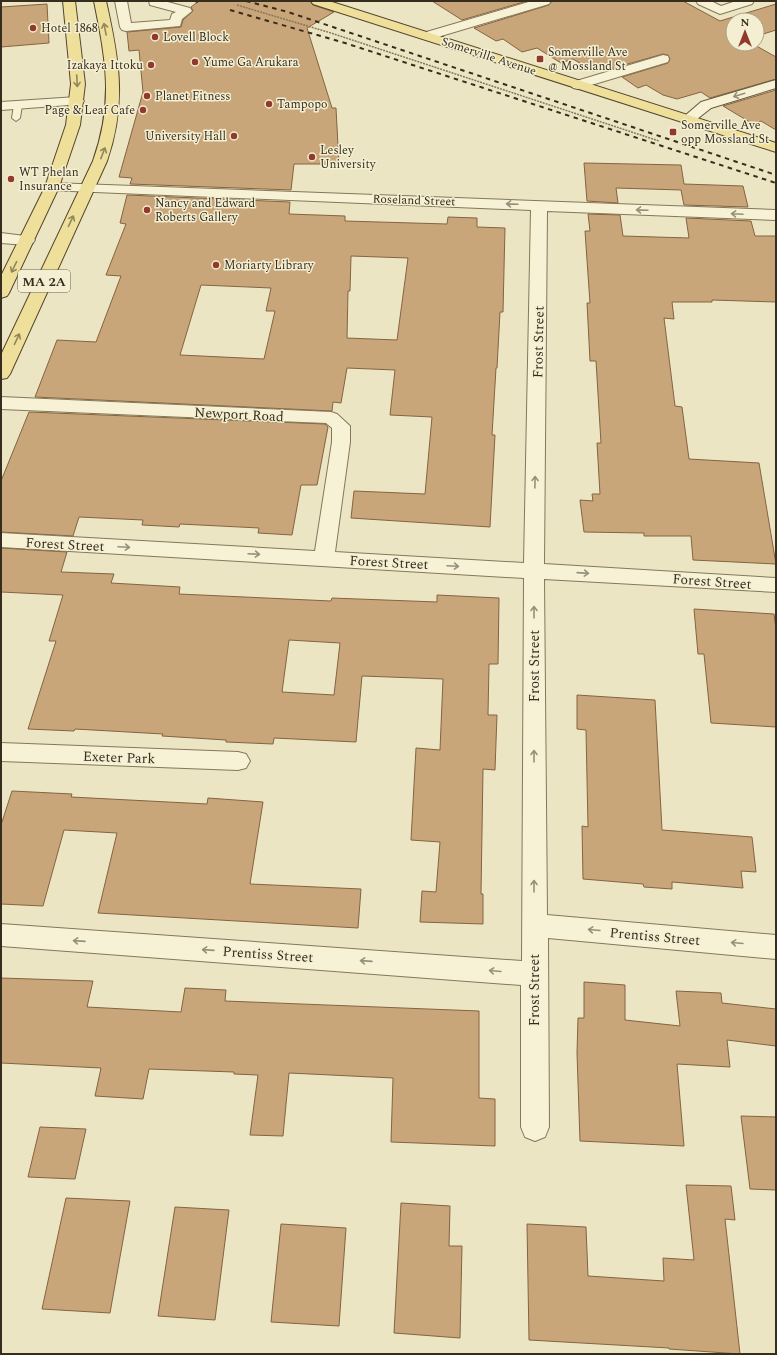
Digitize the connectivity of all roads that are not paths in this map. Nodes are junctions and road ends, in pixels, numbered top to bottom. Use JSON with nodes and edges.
{"nodes":[{"id":1,"x":69,"y":1,"type":"edge"},
{"id":2,"x":100,"y":1,"type":"edge"},
{"id":3,"x":121,"y":1,"type":"edge"},
{"id":4,"x":156,"y":1,"type":"edge"},
{"id":5,"x":317,"y":1,"type":"edge"},
{"id":6,"x":545,"y":1,"type":"edge"},
{"id":7,"x":702,"y":1,"type":"edge"},
{"id":8,"x":748,"y":1,"type":"edge"},
{"id":9,"x":427,"y":36,"type":"junction"},
{"id":10,"x":663,"y":59,"type":"dead end"},
{"id":11,"x":776,"y":84,"type":"edge"},
{"id":12,"x":578,"y":85,"type":"junction"},
{"id":13,"x":77,"y":101,"type":"junction"},
{"id":14,"x":1,"y":106,"type":"edge"},
{"id":15,"x":686,"y":120,"type":"junction"},
{"id":16,"x":776,"y":148,"type":"edge"},
{"id":17,"x":52,"y":187,"type":"junction"},
{"id":18,"x":86,"y":188,"type":"junction"},
{"id":19,"x":539,"y":206,"type":"junction"},
{"id":20,"x":776,"y":215,"type":"edge"},
{"id":21,"x":1,"y":238,"type":"edge"},
{"id":22,"x":27,"y":240,"type":"junction"},
{"id":23,"x":1,"y":293,"type":"edge"},
{"id":24,"x":1,"y":374,"type":"edge"},
{"id":25,"x":1,"y":403,"type":"edge"},
{"id":26,"x":1,"y":540,"type":"edge"},
{"id":27,"x":324,"y":558,"type":"junction"},
{"id":28,"x":534,"y":570,"type":"junction"},
{"id":29,"x":776,"y":585,"type":"edge"},
{"id":30,"x":1,"y":752,"type":"edge"},
{"id":31,"x":238,"y":762,"type":"dead end"},
{"id":32,"x":534,"y":925,"type":"junction"},
{"id":33,"x":1,"y":935,"type":"edge"},
{"id":34,"x":776,"y":946,"type":"edge"},
{"id":35,"x":534,"y":974,"type":"junction"},
{"id":36,"x":535,"y":1127,"type":"dead end"}],
"edges":[{"from":1,"to":13,"type":"main road","number":"MA 2A","one_way":true},
{"from":18,"to":2,"type":"main road","number":"MA 2A","one_way":true},
{"from":3,"to":4,"type":"street"},
{"from":5,"to":9,"type":"main road","name":"Somerville Avenue"},
{"from":6,"to":9,"type":"street"},
{"from":7,"to":8,"type":"street"},
{"from":9,"to":12,"type":"main road","name":"Somerville Avenue"},
{"from":10,"to":12,"type":"street"},
{"from":11,"to":15,"type":"street","one_way":true},
{"from":12,"to":15,"type":"main road","name":"Somerville Avenue"},
{"from":13,"to":14,"type":"street"},
{"from":13,"to":17,"type":"main road","number":"MA 2A"},
{"from":15,"to":16,"type":"main road","name":"Somerville Avenue"},
{"from":17,"to":18,"type":"street","name":"Roseland Street"},
{"from":17,"to":22,"type":"main road","number":"MA 2A"},
{"from":19,"to":18,"type":"street","name":"Roseland Street","one_way":true},
{"from":24,"to":18,"type":"main road","number":"MA 2A","one_way":true},
{"from":20,"to":19,"type":"street","name":"Roseland Street","one_way":true},
{"from":28,"to":19,"type":"street","name":"Frost Street","one_way":true},
{"from":21,"to":22,"type":"street"},
{"from":22,"to":23,"type":"main road","number":"MA 2A","one_way":true},
{"from":25,"to":27,"type":"street","name":"Newport Road"},
{"from":26,"to":27,"type":"street","name":"Forest Street","one_way":true},
{"from":27,"to":28,"type":"street","name":"Forest Street","one_way":true},
{"from":28,"to":29,"type":"street","name":"Forest Street","one_way":true},
{"from":32,"to":28,"type":"street","name":"Frost Street","one_way":true},
{"from":30,"to":31,"type":"street","name":"Exeter Park"},
{"from":34,"to":32,"type":"street","name":"Prentiss Street","one_way":true},
{"from":32,"to":35,"type":"street","name":"Frost Street"},
{"from":35,"to":33,"type":"street","name":"Prentiss Street","one_way":true},
{"from":35,"to":36,"type":"street","name":"Frost Street"}]}
